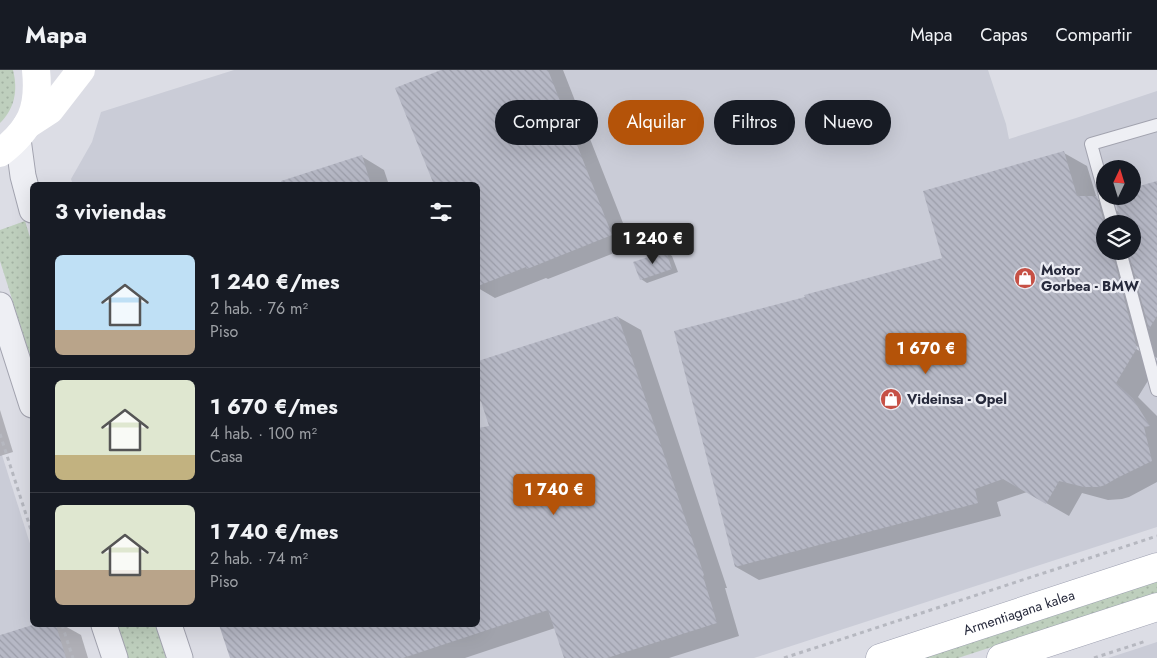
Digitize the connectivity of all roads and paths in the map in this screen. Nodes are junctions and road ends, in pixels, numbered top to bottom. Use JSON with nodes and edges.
{"nodes":[{"id":1,"x":36,"y":70,"type":"edge"},
{"id":2,"x":86,"y":72,"type":"edge"},
{"id":3,"x":1157,"y":125,"type":"edge"},
{"id":4,"x":15,"y":139,"type":"edge"},
{"id":5,"x":1096,"y":163,"type":"edge"},
{"id":6,"x":30,"y":203,"type":"edge"},
{"id":7,"x":1122,"y":260,"type":"edge"},
{"id":8,"x":0,"y":305,"type":"edge"},
{"id":9,"x":1157,"y":390,"type":"edge"},
{"id":10,"x":30,"y":399,"type":"edge"},
{"id":11,"x":0,"y":434,"type":"edge"},
{"id":12,"x":30,"y":527,"type":"edge"},
{"id":13,"x":1157,"y":536,"type":"edge"},
{"id":14,"x":1157,"y":567,"type":"edge"},
{"id":15,"x":1157,"y":607,"type":"edge"},
{"id":16,"x":63,"y":627,"type":"edge"},
{"id":17,"x":105,"y":627,"type":"edge"},
{"id":18,"x":170,"y":627,"type":"edge"},
{"id":19,"x":1148,"y":640,"type":"dead end"},
{"id":20,"x":73,"y":658,"type":"edge"},
{"id":21,"x":115,"y":658,"type":"edge"},
{"id":22,"x":180,"y":658,"type":"edge"},
{"id":23,"x":784,"y":658,"type":"edge"},
{"id":24,"x":880,"y":658,"type":"edge"},
{"id":25,"x":1001,"y":658,"type":"edge"},
{"id":26,"x":1094,"y":658,"type":"edge"}],
"edges":[{"from":1,"to":4,"type":"main road"},
{"from":2,"to":4,"type":"main road"},
{"from":3,"to":5,"type":"lane"},
{"from":4,"to":6,"type":"street"},
{"from":7,"to":9,"type":"lane"},
{"from":8,"to":10,"type":"street"},
{"from":11,"to":12,"type":"path"},
{"from":13,"to":23,"type":"path"},
{"from":14,"to":24,"type":"main road","name":"Armentiagana kalea"},
{"from":15,"to":25,"type":"main road"},
{"from":16,"to":20,"type":"path"},
{"from":17,"to":21,"type":"street"},
{"from":18,"to":22,"type":"street"},
{"from":19,"to":26,"type":"path"}]}
